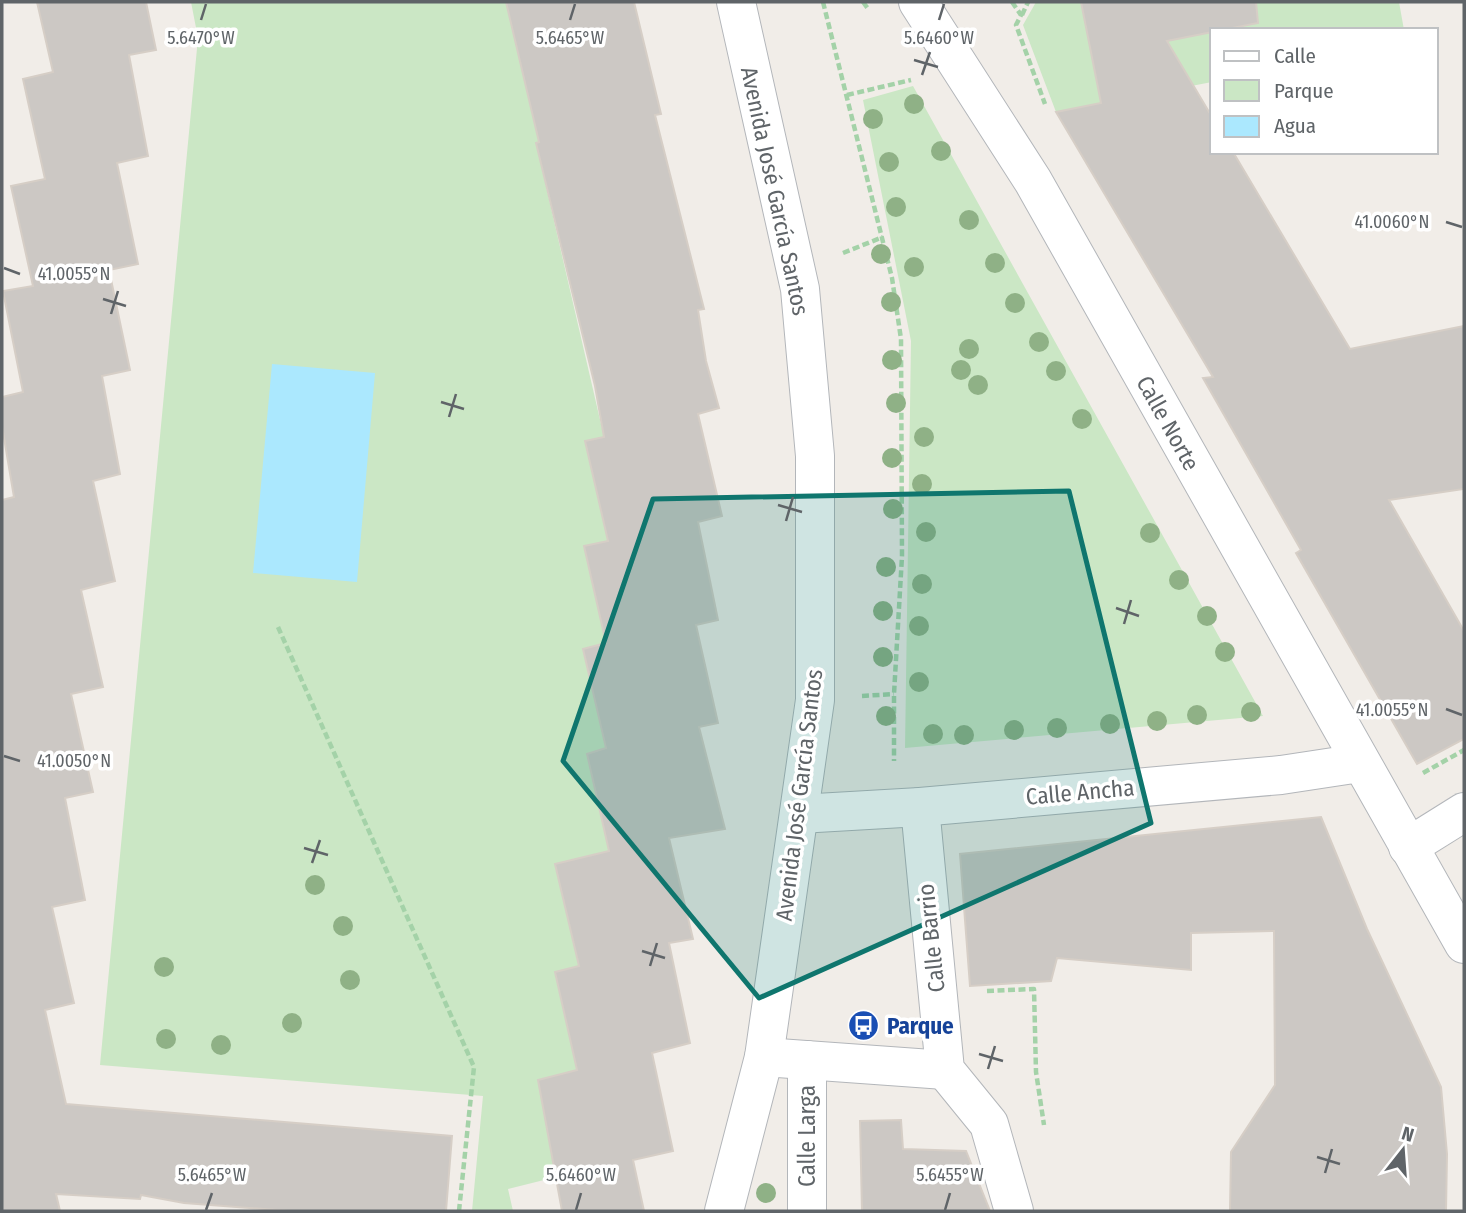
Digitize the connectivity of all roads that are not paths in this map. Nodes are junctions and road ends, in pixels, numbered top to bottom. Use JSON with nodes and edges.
{"nodes":[{"id":1,"x":736,"y":2,"type":"edge"},
{"id":2,"x":919,"y":2,"type":"edge"},
{"id":3,"x":1360,"y":763,"type":"junction"},
{"id":4,"x":920,"y":807,"type":"junction"},
{"id":5,"x":1464,"y":813,"type":"edge"},
{"id":6,"x":799,"y":814,"type":"junction"},
{"id":7,"x":1408,"y":847,"type":"junction"},
{"id":8,"x":1464,"y":944,"type":"edge"},
{"id":9,"x":764,"y":1057,"type":"junction"},
{"id":10,"x":807,"y":1060,"type":"junction"},
{"id":11,"x":945,"y":1070,"type":"junction"},
{"id":12,"x":724,"y":1211,"type":"edge"},
{"id":13,"x":807,"y":1211,"type":"edge"},
{"id":14,"x":1014,"y":1211,"type":"edge"}],
"edges":[{"from":1,"to":6,"type":"street","name":"Avenida José García Santos"},
{"from":2,"to":3,"type":"street","name":"Calle Norte"},
{"from":3,"to":4,"type":"street","name":"Calle Ancha"},
{"from":3,"to":7,"type":"street","name":"Calle Norte"},
{"from":4,"to":6,"type":"street","name":"Calle Ancha"},
{"from":4,"to":11,"type":"street","name":"Calle Barrio"},
{"from":5,"to":7,"type":"street"},
{"from":6,"to":9,"type":"street","name":"Avenida José García Santos"},
{"from":7,"to":8,"type":"street","name":"Calle Norte"},
{"from":9,"to":10,"type":"street"},
{"from":9,"to":12,"type":"street","name":"Avenida José García Santos"},
{"from":10,"to":11,"type":"street"},
{"from":10,"to":13,"type":"street","name":"Calle Larga"},
{"from":11,"to":14,"type":"street"}]}
